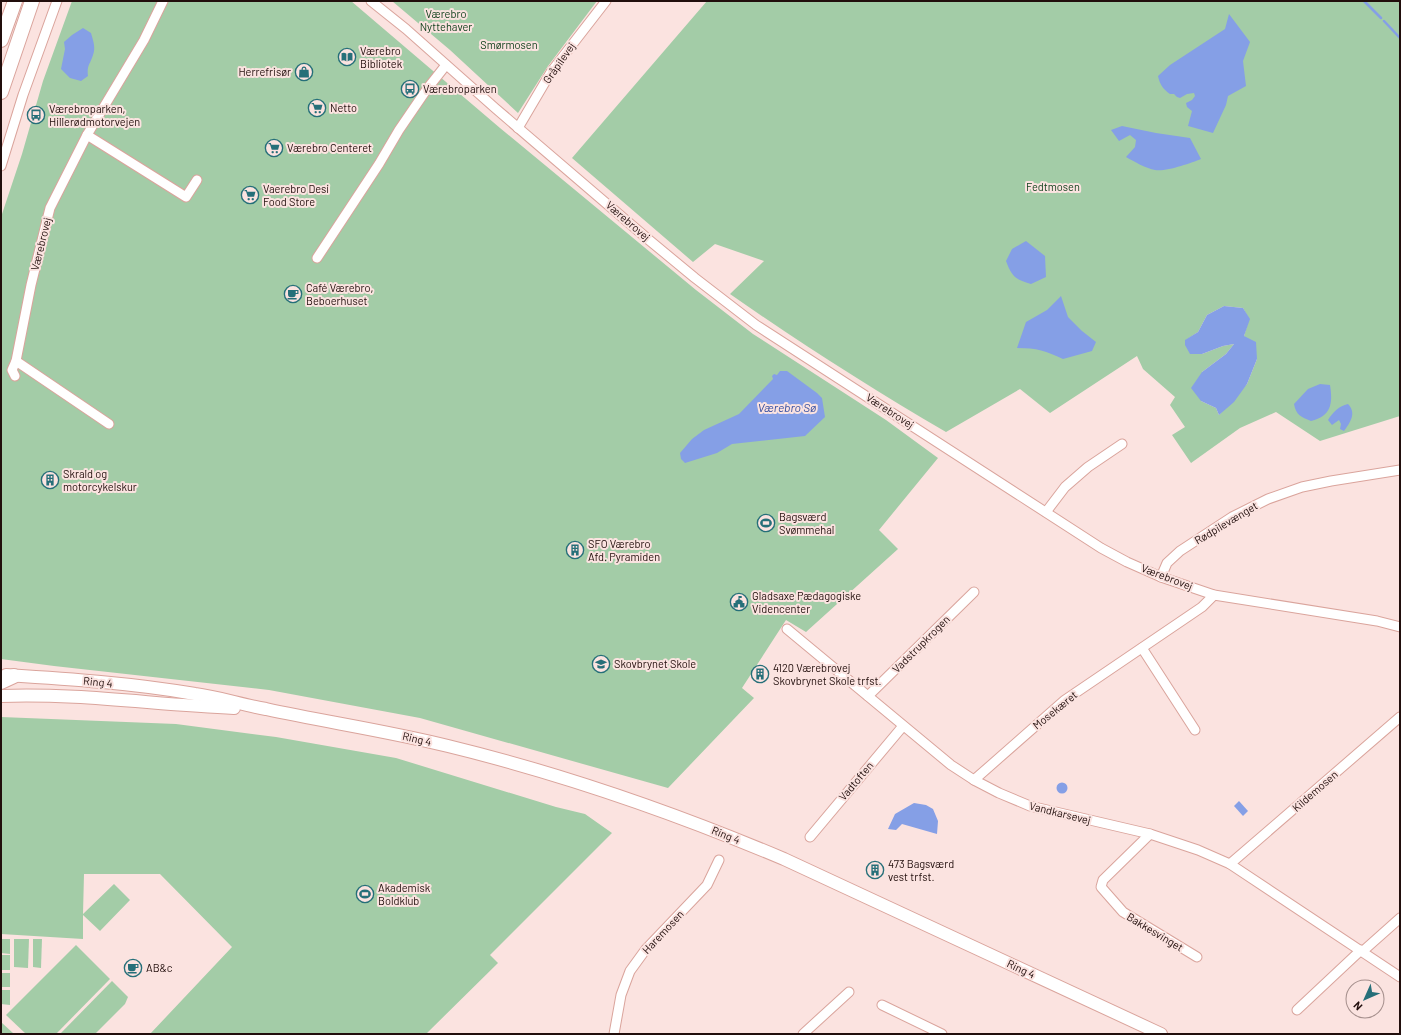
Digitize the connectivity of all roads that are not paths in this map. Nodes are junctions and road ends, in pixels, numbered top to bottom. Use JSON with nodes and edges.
{"nodes":[{"id":1,"x":15,"y":1,"type":"edge"},
{"id":2,"x":32,"y":1,"type":"edge"},
{"id":3,"x":57,"y":1,"type":"edge"},
{"id":4,"x":163,"y":1,"type":"edge"},
{"id":5,"x":371,"y":1,"type":"edge"},
{"id":6,"x":606,"y":1,"type":"edge"},
{"id":7,"x":1,"y":40,"type":"edge"},
{"id":8,"x":446,"y":65,"type":"junction"},
{"id":9,"x":1,"y":92,"type":"edge"},
{"id":10,"x":518,"y":128,"type":"junction"},
{"id":11,"x":87,"y":135,"type":"junction"},
{"id":12,"x":1,"y":166,"type":"edge"},
{"id":13,"x":197,"y":180,"type":"dead end"},
{"id":14,"x":317,"y":258,"type":"dead end"},
{"id":15,"x":16,"y":361,"type":"junction"},
{"id":16,"x":15,"y":376,"type":"dead end"},
{"id":17,"x":109,"y":424,"type":"dead end"},
{"id":18,"x":1122,"y":444,"type":"dead end"},
{"id":19,"x":1400,"y":470,"type":"edge"},
{"id":20,"x":1046,"y":512,"type":"junction"},
{"id":21,"x":1161,"y":577,"type":"junction"},
{"id":22,"x":974,"y":592,"type":"dead end"},
{"id":23,"x":1214,"y":595,"type":"junction"},
{"id":24,"x":1400,"y":627,"type":"edge"},
{"id":25,"x":787,"y":629,"type":"dead end"},
{"id":26,"x":1142,"y":648,"type":"junction"},
{"id":27,"x":8,"y":675,"type":"edge"},
{"id":28,"x":1,"y":682,"type":"edge"},
{"id":29,"x":1,"y":696,"type":"edge"},
{"id":30,"x":868,"y":696,"type":"junction"},
{"id":31,"x":266,"y":709,"type":"junction"},
{"id":32,"x":1400,"y":717,"type":"edge"},
{"id":33,"x":903,"y":726,"type":"junction"},
{"id":34,"x":1195,"y":730,"type":"dead end"},
{"id":35,"x":974,"y":780,"type":"junction"},
{"id":36,"x":1150,"y":834,"type":"junction"},
{"id":37,"x":810,"y":837,"type":"dead end"},
{"id":38,"x":719,"y":860,"type":"dead end"},
{"id":39,"x":1230,"y":864,"type":"junction"},
{"id":40,"x":1400,"y":918,"type":"edge"},
{"id":41,"x":1362,"y":951,"type":"junction"},
{"id":42,"x":1197,"y":957,"type":"dead end"},
{"id":43,"x":1400,"y":976,"type":"edge"},
{"id":44,"x":849,"y":992,"type":"dead end"},
{"id":45,"x":882,"y":1005,"type":"dead end"},
{"id":46,"x":1297,"y":1010,"type":"dead end"},
{"id":47,"x":614,"y":1034,"type":"edge"},
{"id":48,"x":803,"y":1034,"type":"edge"},
{"id":49,"x":942,"y":1034,"type":"edge"},
{"id":50,"x":1161,"y":1034,"type":"edge"}],
"edges":[{"from":1,"to":7,"type":"highway"},
{"from":2,"to":9,"type":"highway"},
{"from":3,"to":12,"type":"street"},
{"from":4,"to":11,"type":"street","name":"Værebrovej"},
{"from":5,"to":8,"type":"street","name":"Værebrovej"},
{"from":6,"to":10,"type":"street","name":"Gråpilevej"},
{"from":8,"to":10,"type":"street","name":"Værebrovej"},
{"from":8,"to":14,"type":"street"},
{"from":10,"to":20,"type":"street","name":"Værebrovej"},
{"from":11,"to":13,"type":"street"},
{"from":11,"to":15,"type":"street","name":"Værebrovej"},
{"from":15,"to":16,"type":"street","name":"Værebrovej"},
{"from":15,"to":17,"type":"street"},
{"from":18,"to":20,"type":"street"},
{"from":19,"to":21,"type":"street","name":"Rødpilevænget"},
{"from":20,"to":21,"type":"street","name":"Værebrovej"},
{"from":21,"to":23,"type":"street","name":"Værebrovej"},
{"from":22,"to":30,"type":"street","name":"Vadstrupkrogen"},
{"from":23,"to":24,"type":"street","name":"Værebrovej"},
{"from":23,"to":26,"type":"street","name":"Mosekæret"},
{"from":25,"to":30,"type":"street","name":"Vandkarsevej"},
{"from":26,"to":34,"type":"street"},
{"from":26,"to":35,"type":"street","name":"Mosekæret"},
{"from":27,"to":28,"type":"highway"},
{"from":27,"to":31,"type":"main road","name":"Ring 4"},
{"from":29,"to":31,"type":"main road","name":"Ring 4"},
{"from":30,"to":33,"type":"street","name":"Vandkarsevej"},
{"from":31,"to":50,"type":"main road","name":"Ring 4"},
{"from":32,"to":39,"type":"street","name":"Kildemosen"},
{"from":33,"to":35,"type":"street","name":"Vandkarsevej"},
{"from":33,"to":37,"type":"street","name":"Vadtoften"},
{"from":35,"to":36,"type":"street","name":"Vandkarsevej"},
{"from":36,"to":39,"type":"street","name":"Vandkarsevej"},
{"from":36,"to":42,"type":"street","name":"Bakkesvinget"},
{"from":38,"to":47,"type":"street","name":"Haremosen"},
{"from":39,"to":41,"type":"street","name":"Vandkarsevej"},
{"from":40,"to":41,"type":"street"},
{"from":41,"to":43,"type":"street","name":"Vandkarsevej"},
{"from":41,"to":46,"type":"street"},
{"from":44,"to":48,"type":"street"},
{"from":45,"to":49,"type":"street"}]}
